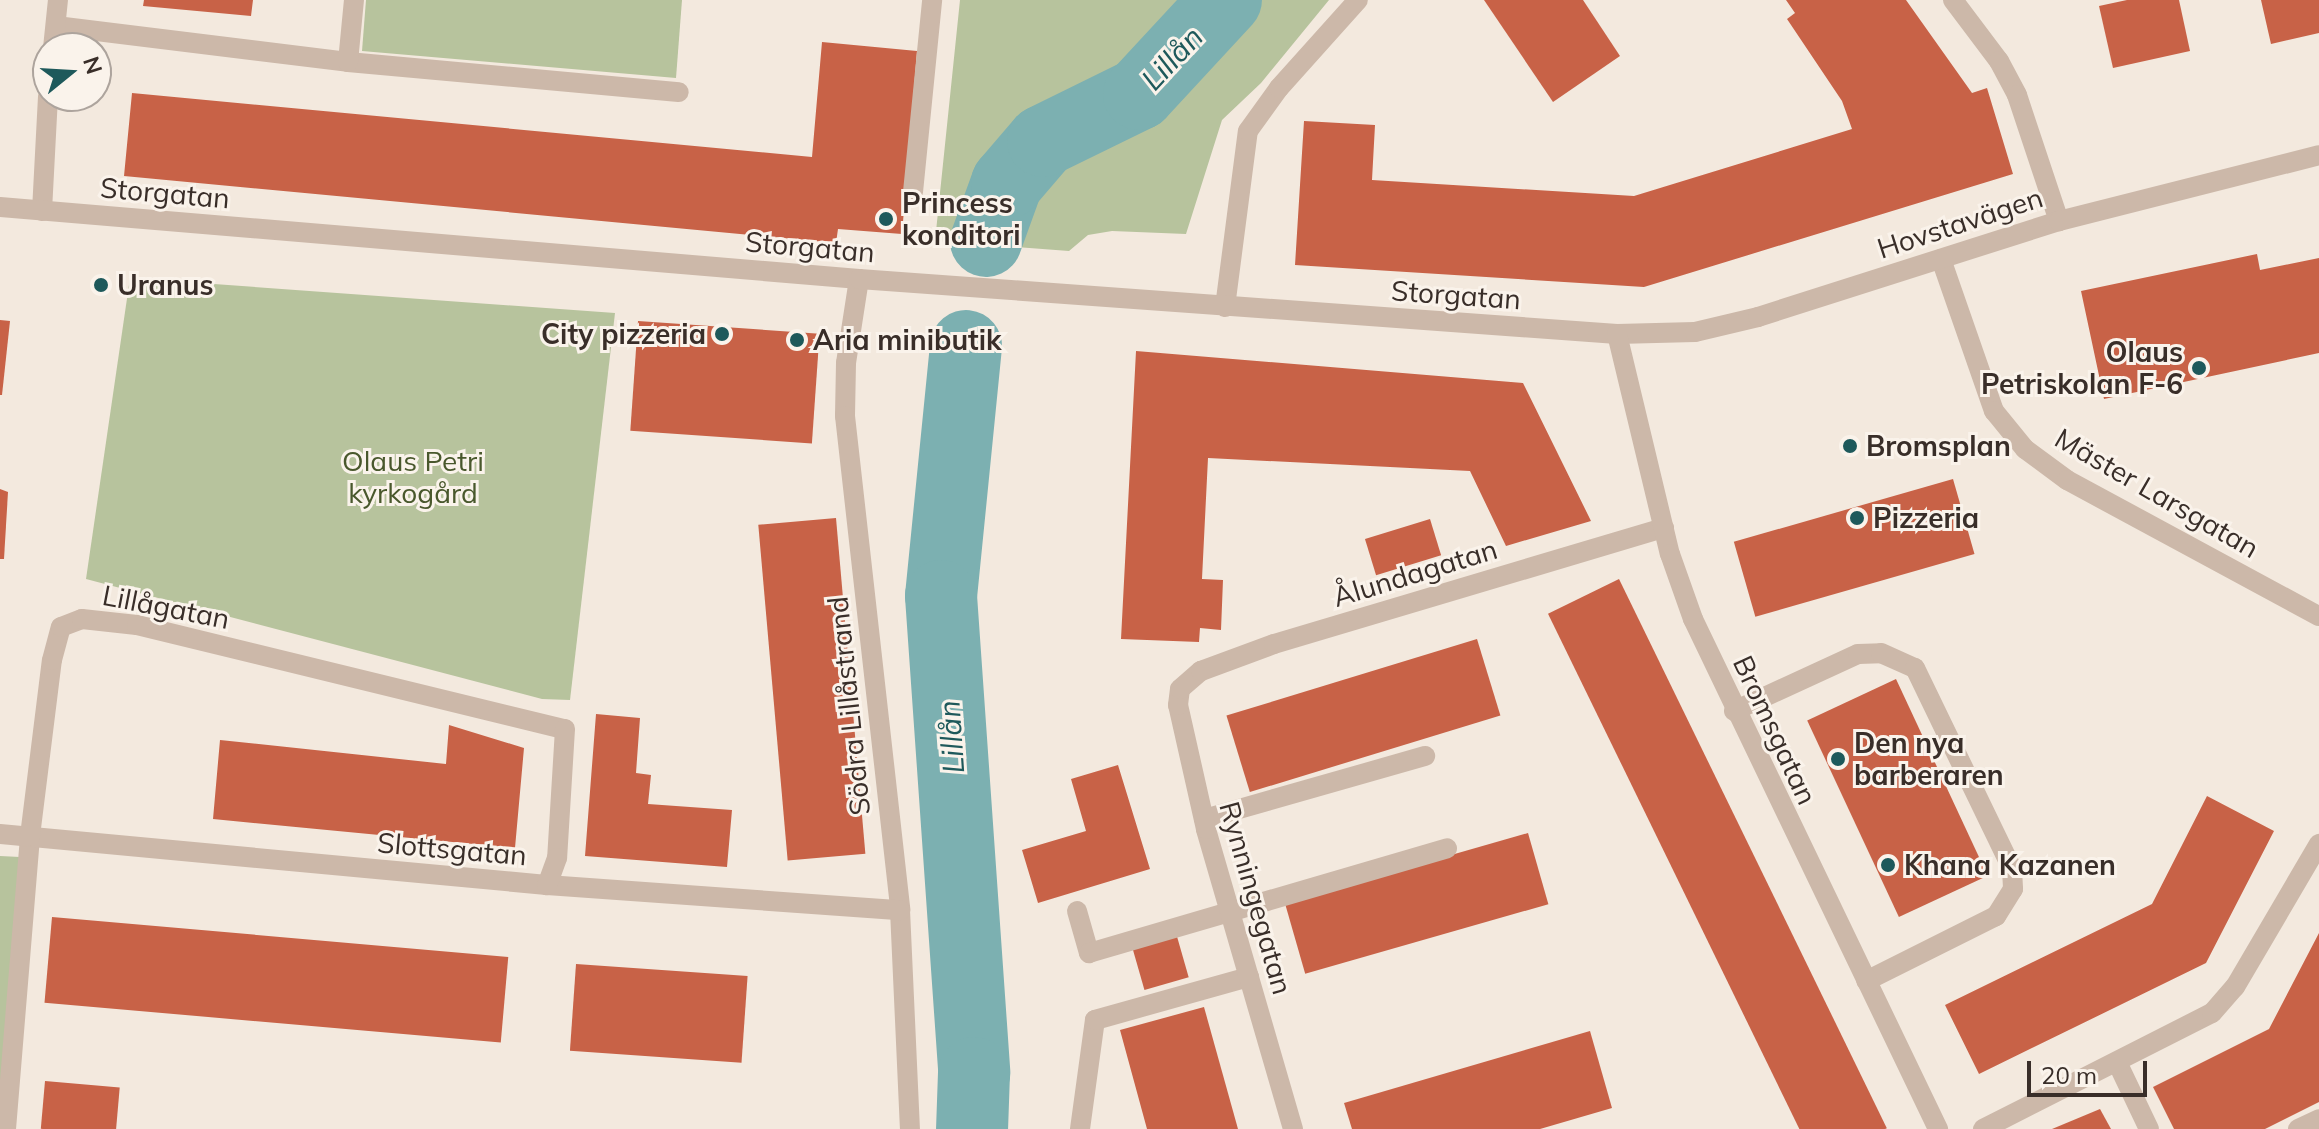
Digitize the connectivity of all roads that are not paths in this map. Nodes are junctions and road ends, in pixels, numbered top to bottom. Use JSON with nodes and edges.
{"nodes":[{"id":1,"x":58,"y":0,"type":"edge"},
{"id":2,"x":354,"y":0,"type":"edge"},
{"id":3,"x":932,"y":0,"type":"edge"},
{"id":4,"x":1358,"y":0,"type":"edge"},
{"id":5,"x":1953,"y":0,"type":"edge"},
{"id":6,"x":56,"y":26,"type":"junction"},
{"id":7,"x":55,"y":32,"type":"edge"},
{"id":8,"x":348,"y":62,"type":"junction"},
{"id":9,"x":679,"y":92,"type":"dead end"},
{"id":10,"x":47,"y":112,"type":"edge"},
{"id":11,"x":2319,"y":155,"type":"edge"},
{"id":12,"x":913,"y":192,"type":"dead end"},
{"id":13,"x":0,"y":207,"type":"edge"},
{"id":14,"x":42,"y":211,"type":"junction"},
{"id":15,"x":2059,"y":221,"type":"junction"},
{"id":16,"x":1941,"y":259,"type":"junction"},
{"id":17,"x":859,"y":279,"type":"junction"},
{"id":18,"x":1225,"y":307,"type":"junction"},
{"id":19,"x":1617,"y":334,"type":"junction"},
{"id":20,"x":1664,"y":528,"type":"junction"},
{"id":21,"x":2319,"y":616,"type":"edge"},
{"id":22,"x":1187,"y":683,"type":"joint"},
{"id":23,"x":1734,"y":711,"type":"junction"},
{"id":24,"x":1425,"y":756,"type":"dead end"},
{"id":25,"x":1204,"y":819,"type":"junction"},
{"id":26,"x":0,"y":834,"type":"edge"},
{"id":27,"x":30,"y":836,"type":"junction"},
{"id":28,"x":2319,"y":844,"type":"edge"},
{"id":29,"x":1447,"y":848,"type":"dead end"},
{"id":30,"x":547,"y":885,"type":"junction"},
{"id":31,"x":900,"y":910,"type":"junction"},
{"id":32,"x":1230,"y":910,"type":"junction"},
{"id":33,"x":1077,"y":911,"type":"dead end"},
{"id":34,"x":1249,"y":977,"type":"junction"},
{"id":35,"x":1866,"y":981,"type":"junction"},
{"id":36,"x":2117,"y":1062,"type":"junction"},
{"id":37,"x":2319,"y":1119,"type":"edge"},
{"id":38,"x":6,"y":1129,"type":"edge"},
{"id":39,"x":910,"y":1129,"type":"edge"},
{"id":40,"x":1080,"y":1129,"type":"edge"},
{"id":41,"x":1293,"y":1129,"type":"edge"},
{"id":42,"x":1938,"y":1129,"type":"edge"},
{"id":43,"x":1983,"y":1129,"type":"edge"},
{"id":44,"x":2149,"y":1129,"type":"edge"},
{"id":45,"x":2298,"y":1129,"type":"edge"}],
"edges":[{"from":1,"to":6,"type":"street"},
{"from":2,"to":8,"type":"street"},
{"from":3,"to":12,"type":"street"},
{"from":4,"to":18,"type":"street"},
{"from":5,"to":15,"type":"street"},
{"from":6,"to":7,"type":"street"},
{"from":6,"to":8,"type":"street"},
{"from":8,"to":9,"type":"street"},
{"from":10,"to":14,"type":"street"},
{"from":11,"to":15,"type":"street","name":"Hovstavägen"},
{"from":13,"to":14,"type":"street","name":"Storgatan"},
{"from":14,"to":17,"type":"street","name":"Storgatan"},
{"from":15,"to":16,"type":"street","name":"Hovstavägen"},
{"from":16,"to":19,"type":"street","name":"Hovstavägen"},
{"from":16,"to":21,"type":"street","name":"Mäster Larsgatan"},
{"from":17,"to":18,"type":"street","name":"Storgatan"},
{"from":17,"to":31,"type":"street","name":"Södra Lillåstrand"},
{"from":18,"to":19,"type":"street","name":"Storgatan"},
{"from":19,"to":20,"type":"street","name":"Bromsgatan"},
{"from":20,"to":22,"type":"street","name":"Ålundagatan"},
{"from":20,"to":23,"type":"street","name":"Bromsgatan"},
{"from":22,"to":25,"type":"street","name":"Rynningegatan"},
{"from":23,"to":35,"type":"street","name":"Bromsgatan"},
{"from":23,"to":35,"type":"street"},
{"from":24,"to":25,"type":"street"},
{"from":25,"to":32,"type":"street","name":"Rynningegatan"},
{"from":26,"to":27,"type":"street","name":"Slottsgatan"},
{"from":27,"to":30,"type":"street","name":"Slottsgatan"},
{"from":27,"to":30,"type":"street","name":"Lillågatan"},
{"from":27,"to":38,"type":"street","name":"Lillågatan"},
{"from":28,"to":36,"type":"street"},
{"from":29,"to":32,"type":"street"},
{"from":30,"to":31,"type":"street","name":"Slottsgatan"},
{"from":31,"to":39,"type":"street","name":"Södra Lillåstrand"},
{"from":32,"to":33,"type":"street"},
{"from":32,"to":34,"type":"street","name":"Rynningegatan"},
{"from":34,"to":40,"type":"street"},
{"from":34,"to":41,"type":"street","name":"Rynningegatan"},
{"from":35,"to":42,"type":"street","name":"Bromsgatan"},
{"from":36,"to":43,"type":"street"},
{"from":36,"to":44,"type":"street"},
{"from":37,"to":45,"type":"street"}]}
